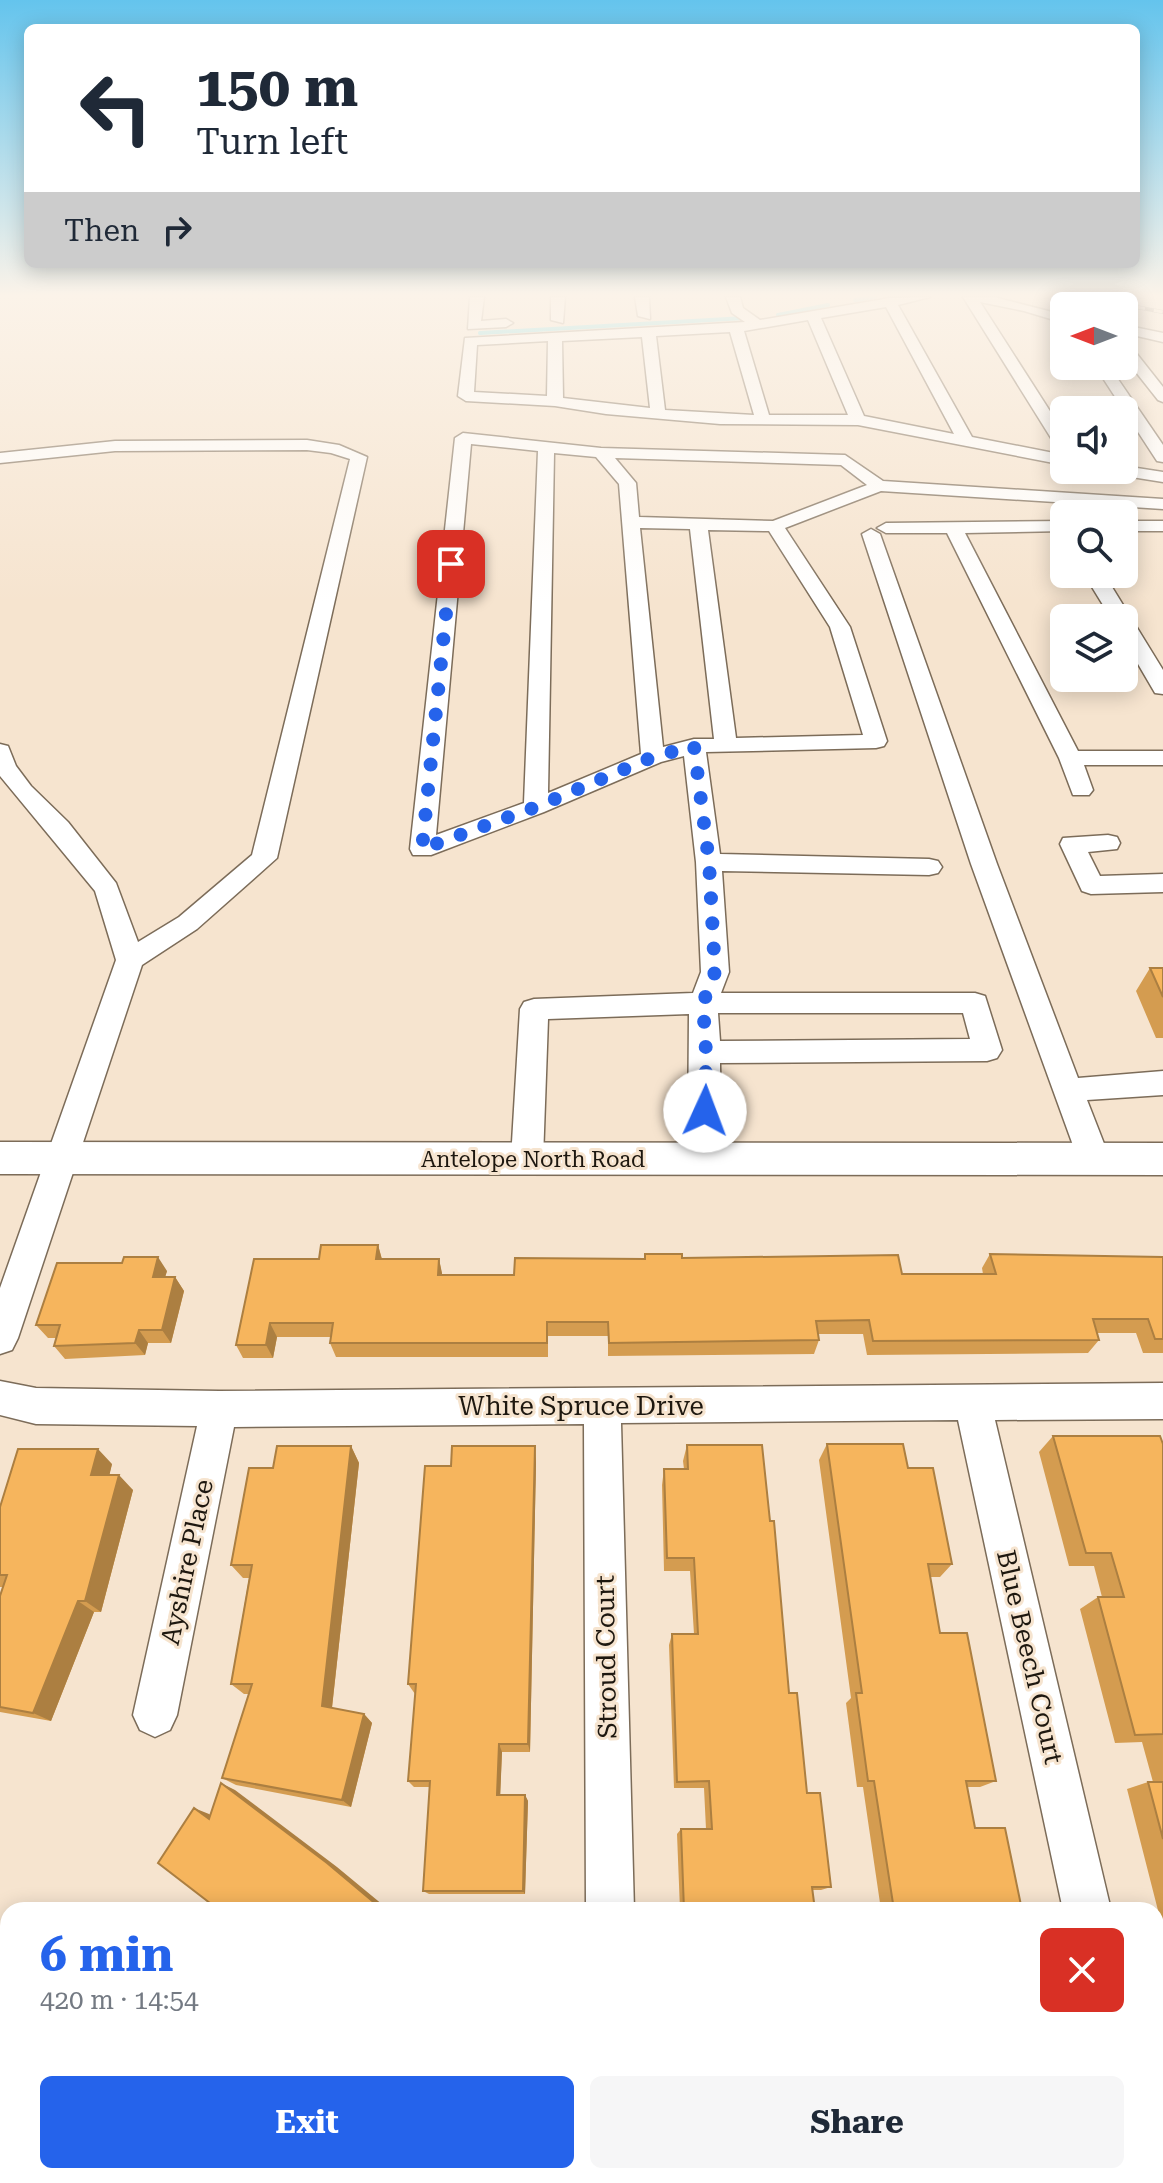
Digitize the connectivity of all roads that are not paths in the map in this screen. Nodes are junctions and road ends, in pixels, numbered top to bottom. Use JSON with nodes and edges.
{"nodes":[{"id":1,"x":467,"y":399,"type":"edge"},
{"id":2,"x":656,"y":399,"type":"edge"},
{"id":3,"x":757,"y":399,"type":"edge"},
{"id":4,"x":849,"y":399,"type":"edge"},
{"id":5,"x":943,"y":399,"type":"edge"},
{"id":6,"x":1035,"y":399,"type":"edge"},
{"id":7,"x":1124,"y":399,"type":"edge"},
{"id":8,"x":555,"y":401,"type":"joint"},
{"id":9,"x":658,"y":412,"type":"junction"},
{"id":10,"x":465,"y":417,"type":"junction"},
{"id":11,"x":763,"y":420,"type":"junction"},
{"id":12,"x":858,"y":420,"type":"junction"},
{"id":13,"x":1050,"y":424,"type":"edge"},
{"id":14,"x":836,"y":440,"type":"junction"},
{"id":15,"x":965,"y":440,"type":"junction"},
{"id":16,"x":546,"y":445,"type":"junction"},
{"id":17,"x":601,"y":453,"type":"junction"},
{"id":18,"x":1050,"y":457,"type":"edge"},
{"id":19,"x":1163,"y":457,"type":"edge"},
{"id":20,"x":0,"y":458,"type":"edge"},
{"id":21,"x":1138,"y":473,"type":"edge"},
{"id":22,"x":1163,"y":477,"type":"edge"},
{"id":23,"x":879,"y":486,"type":"junction"},
{"id":24,"x":1163,"y":504,"type":"edge"},
{"id":25,"x":631,"y":522,"type":"junction"},
{"id":26,"x":698,"y":524,"type":"junction"},
{"id":27,"x":775,"y":526,"type":"junction"},
{"id":28,"x":1050,"y":526,"type":"edge"},
{"id":29,"x":1138,"y":526,"type":"edge"},
{"id":30,"x":1163,"y":526,"type":"edge"},
{"id":31,"x":953,"y":527,"type":"junction"},
{"id":32,"x":1138,"y":646,"type":"edge"},
{"id":33,"x":1163,"y":688,"type":"edge"},
{"id":34,"x":726,"y":744,"type":"junction"},
{"id":35,"x":694,"y":746,"type":"junction"},
{"id":36,"x":0,"y":751,"type":"edge"},
{"id":37,"x":653,"y":757,"type":"junction"},
{"id":38,"x":1070,"y":758,"type":"junction"},
{"id":39,"x":1163,"y":758,"type":"edge"},
{"id":40,"x":1081,"y":790,"type":"dead end"},
{"id":41,"x":536,"y":807,"type":"junction"},
{"id":42,"x":1108,"y":843,"type":"dead end"},
{"id":43,"x":709,"y":862,"type":"junction"},
{"id":44,"x":929,"y":867,"type":"dead end"},
{"id":45,"x":1163,"y":883,"type":"edge"},
{"id":46,"x":130,"y":960,"type":"junction"},
{"id":47,"x":703,"y":1003,"type":"junction"},
{"id":48,"x":706,"y":1052,"type":"junction"},
{"id":49,"x":1163,"y":1083,"type":"edge"},
{"id":50,"x":1070,"y":1090,"type":"junction"},
{"id":51,"x":0,"y":1158,"type":"edge"},
{"id":52,"x":63,"y":1158,"type":"junction"},
{"id":53,"x":527,"y":1159,"type":"junction"},
{"id":54,"x":707,"y":1159,"type":"junction"},
{"id":55,"x":1094,"y":1159,"type":"junction"},
{"id":56,"x":1163,"y":1159,"type":"edge"},
{"id":57,"x":0,"y":1338,"type":"edge"},
{"id":58,"x":0,"y":1398,"type":"edge"},
{"id":59,"x":1163,"y":1401,"type":"edge"},
{"id":60,"x":602,"y":1405,"type":"junction"},
{"id":61,"x":973,"y":1405,"type":"junction"},
{"id":62,"x":219,"y":1409,"type":"junction"},
{"id":63,"x":155,"y":1715,"type":"dead end"},
{"id":64,"x":610,"y":1902,"type":"edge"},
{"id":65,"x":1085,"y":1902,"type":"edge"}],
"edges":[{"from":1,"to":10,"type":"street"},
{"from":2,"to":9,"type":"street"},
{"from":3,"to":11,"type":"street"},
{"from":4,"to":12,"type":"street"},
{"from":5,"to":15,"type":"street"},
{"from":6,"to":13,"type":"street"},
{"from":7,"to":19,"type":"street"},
{"from":8,"to":9,"type":"street"},
{"from":8,"to":10,"type":"street"},
{"from":9,"to":11,"type":"street"},
{"from":10,"to":16,"type":"street"},
{"from":10,"to":41,"type":"street"},
{"from":11,"to":14,"type":"street"},
{"from":12,"to":14,"type":"street"},
{"from":12,"to":15,"type":"street"},
{"from":14,"to":17,"type":"street"},
{"from":14,"to":23,"type":"street"},
{"from":15,"to":18,"type":"street"},
{"from":16,"to":17,"type":"street"},
{"from":16,"to":41,"type":"street"},
{"from":17,"to":25,"type":"street"},
{"from":20,"to":46,"type":"street"},
{"from":21,"to":22,"type":"street"},
{"from":23,"to":24,"type":"street"},
{"from":23,"to":27,"type":"street"},
{"from":25,"to":26,"type":"street"},
{"from":25,"to":37,"type":"street"},
{"from":26,"to":27,"type":"street"},
{"from":26,"to":34,"type":"street"},
{"from":27,"to":34,"type":"street"},
{"from":28,"to":31,"type":"street"},
{"from":29,"to":30,"type":"street"},
{"from":31,"to":38,"type":"street"},
{"from":31,"to":50,"type":"street"},
{"from":32,"to":33,"type":"street"},
{"from":34,"to":35,"type":"street"},
{"from":35,"to":37,"type":"street"},
{"from":35,"to":43,"type":"street"},
{"from":36,"to":46,"type":"street"},
{"from":37,"to":41,"type":"street"},
{"from":38,"to":39,"type":"street"},
{"from":38,"to":40,"type":"street"},
{"from":42,"to":45,"type":"street"},
{"from":43,"to":44,"type":"street"},
{"from":43,"to":47,"type":"street"},
{"from":46,"to":52,"type":"street"},
{"from":47,"to":48,"type":"street"},
{"from":47,"to":48,"type":"street"},
{"from":47,"to":53,"type":"street"},
{"from":48,"to":54,"type":"street"},
{"from":49,"to":50,"type":"street"},
{"from":50,"to":55,"type":"street"},
{"from":51,"to":52,"type":"main road","name":"Antelope North Road"},
{"from":52,"to":53,"type":"main road","name":"Antelope North Road"},
{"from":52,"to":57,"type":"street"},
{"from":53,"to":54,"type":"main road","name":"Antelope North Road"},
{"from":54,"to":55,"type":"main road","name":"Antelope North Road"},
{"from":55,"to":56,"type":"main road","name":"Antelope North Road"},
{"from":58,"to":62,"type":"street","name":"White Spruce Drive"},
{"from":59,"to":61,"type":"street","name":"White Spruce Drive"},
{"from":60,"to":61,"type":"street","name":"White Spruce Drive"},
{"from":60,"to":62,"type":"street","name":"White Spruce Drive"},
{"from":60,"to":64,"type":"street","name":"Stroud Court"},
{"from":61,"to":65,"type":"street","name":"Blue Beech Court"},
{"from":62,"to":63,"type":"street","name":"Ayshire Place"}]}
